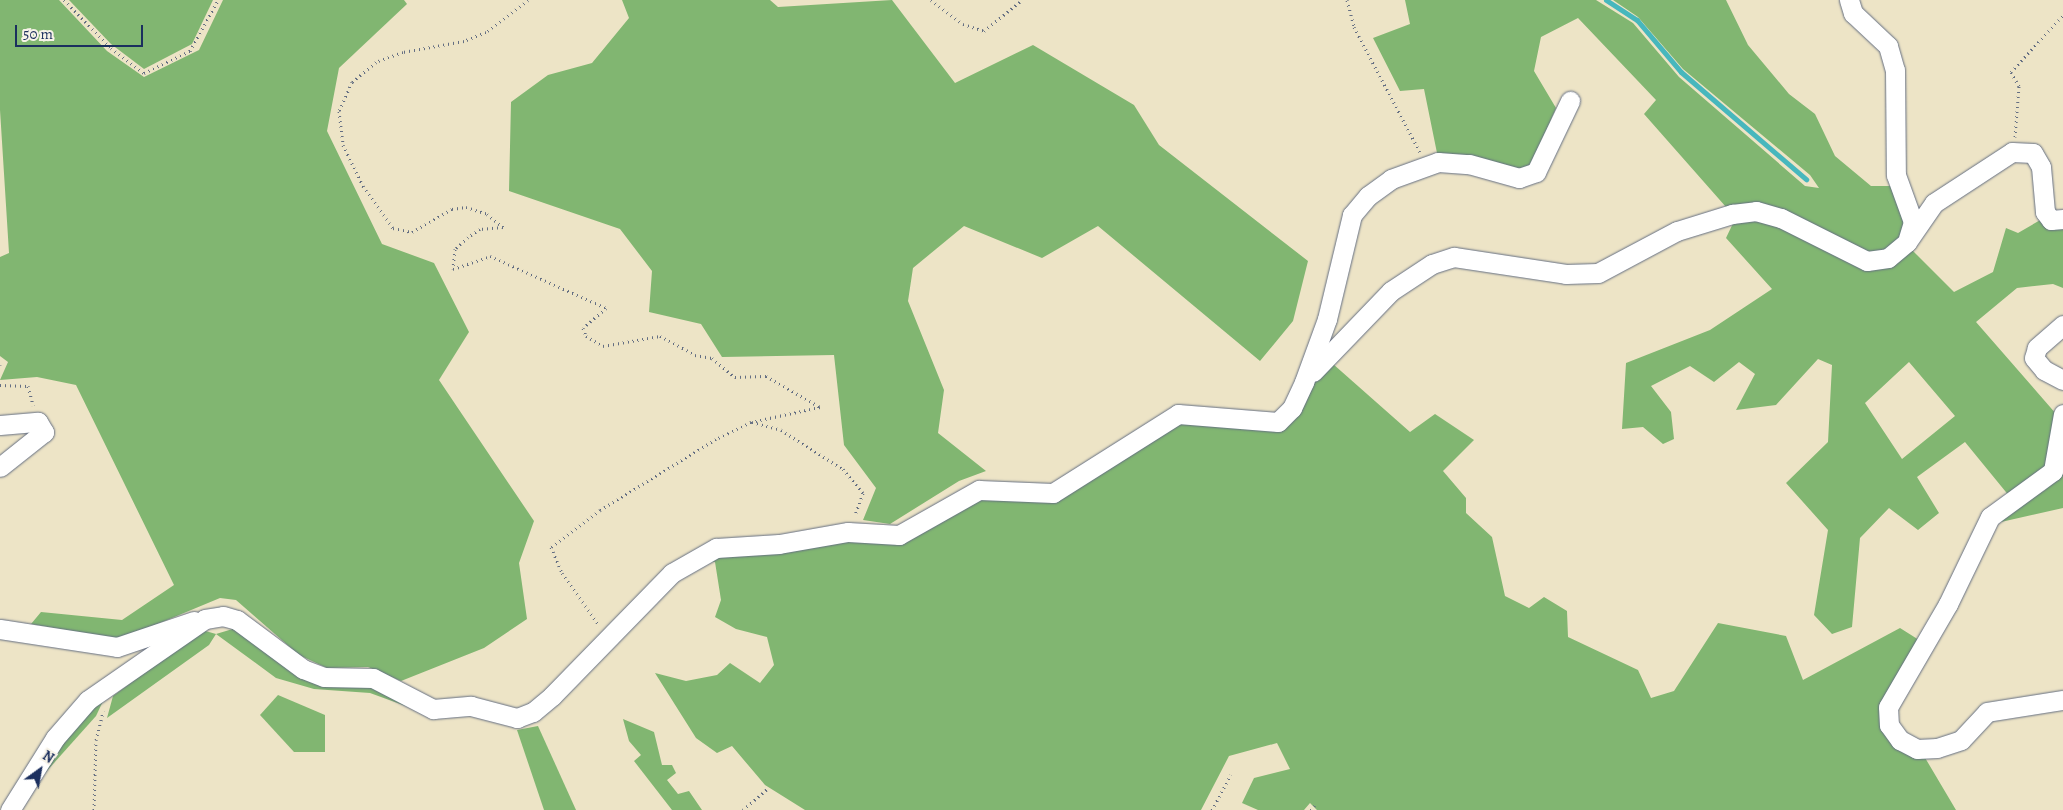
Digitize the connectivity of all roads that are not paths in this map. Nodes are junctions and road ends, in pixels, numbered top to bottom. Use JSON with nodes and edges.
{"nodes":[{"id":1,"x":1849,"y":0,"type":"edge"},
{"id":2,"x":1570,"y":101,"type":"dead end"},
{"id":3,"x":2063,"y":219,"type":"edge"},
{"id":4,"x":1908,"y":242,"type":"junction"},
{"id":5,"x":2063,"y":324,"type":"edge"},
{"id":6,"x":2063,"y":380,"type":"edge"},
{"id":7,"x":1304,"y":382,"type":"junction"},
{"id":8,"x":2063,"y":414,"type":"edge"},
{"id":9,"x":0,"y":425,"type":"edge"},
{"id":10,"x":0,"y":467,"type":"edge"},
{"id":11,"x":205,"y":619,"type":"junction"},
{"id":12,"x":0,"y":629,"type":"edge"},
{"id":13,"x":2063,"y":700,"type":"edge"},
{"id":14,"x":10,"y":810,"type":"edge"}],
"edges":[{"from":1,"to":4,"type":"street"},
{"from":2,"to":7,"type":"street"},
{"from":3,"to":4,"type":"street"},
{"from":4,"to":7,"type":"street"},
{"from":5,"to":6,"type":"street"},
{"from":7,"to":11,"type":"street"},
{"from":8,"to":13,"type":"street"},
{"from":9,"to":10,"type":"street"},
{"from":11,"to":12,"type":"street"},
{"from":11,"to":14,"type":"street"}]}
